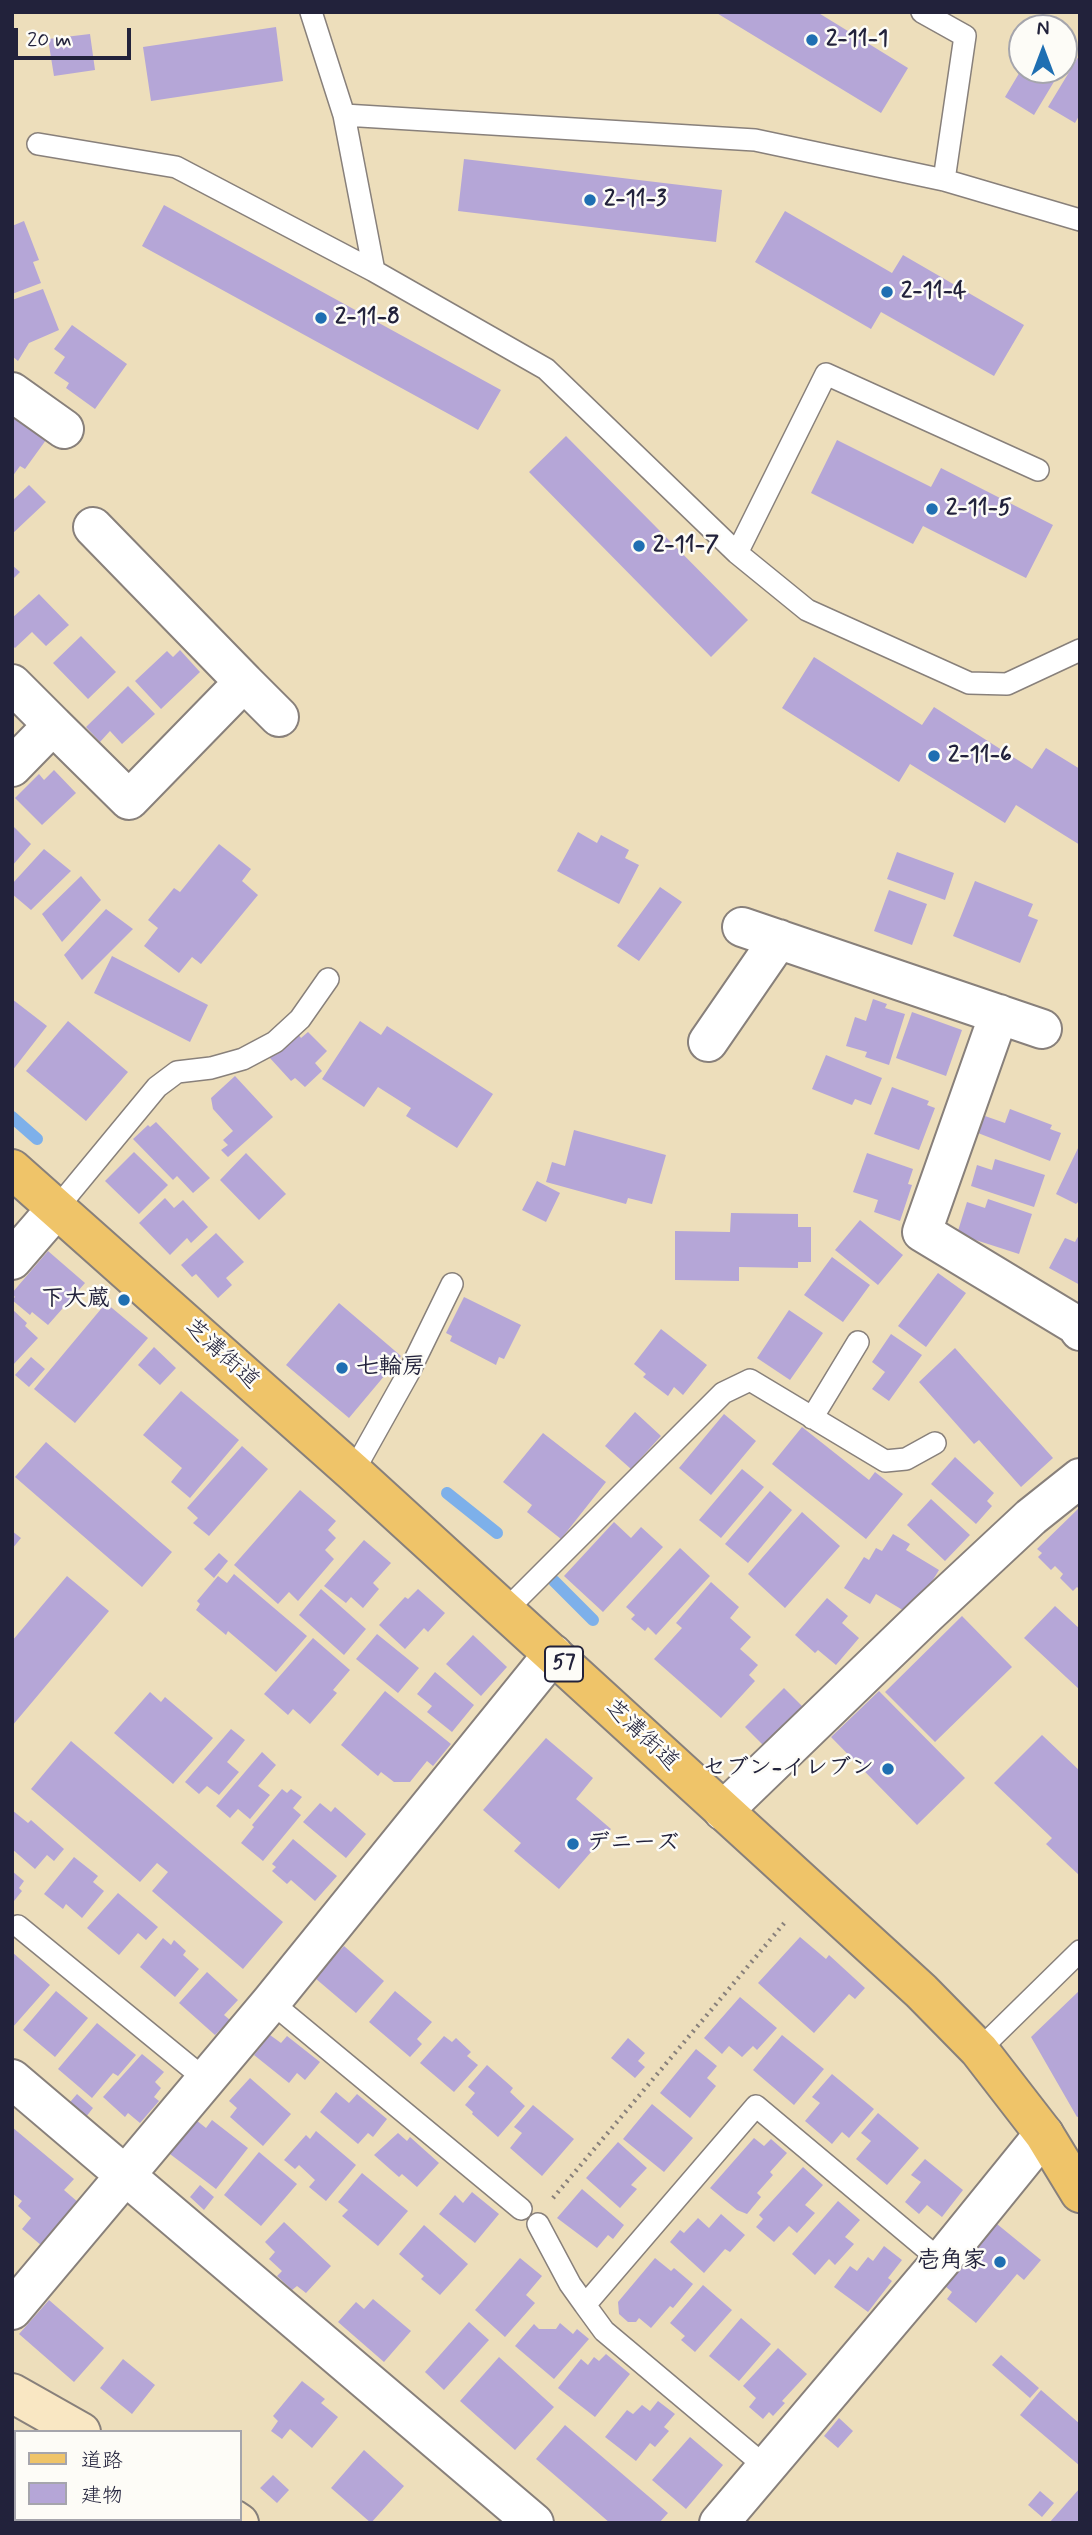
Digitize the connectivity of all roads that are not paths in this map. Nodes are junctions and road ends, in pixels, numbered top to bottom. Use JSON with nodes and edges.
{"nodes":[{"id":1,"x":311,"y":12,"type":"edge"},
{"id":2,"x":922,"y":12,"type":"edge"},
{"id":3,"x":344,"y":116,"type":"junction"},
{"id":4,"x":38,"y":144,"type":"dead end"},
{"id":5,"x":944,"y":180,"type":"junction"},
{"id":6,"x":1080,"y":220,"type":"edge"},
{"id":7,"x":374,"y":271,"type":"junction"},
{"id":8,"x":12,"y":392,"type":"edge"},
{"id":9,"x":64,"y":429,"type":"dead end"},
{"id":10,"x":1038,"y":470,"type":"dead end"},
{"id":11,"x":93,"y":527,"type":"dead end"},
{"id":12,"x":737,"y":553,"type":"junction"},
{"id":13,"x":1080,"y":650,"type":"edge"},
{"id":14,"x":244,"y":682,"type":"junction"},
{"id":15,"x":12,"y":684,"type":"edge"},
{"id":16,"x":279,"y":718,"type":"dead end"},
{"id":17,"x":52,"y":725,"type":"junction"},
{"id":18,"x":12,"y":767,"type":"edge"},
{"id":19,"x":742,"y":927,"type":"dead end"},
{"id":20,"x":779,"y":939,"type":"junction"},
{"id":21,"x":327,"y":979,"type":"dead end"},
{"id":22,"x":999,"y":1014,"type":"junction"},
{"id":23,"x":1042,"y":1029,"type":"dead end"},
{"id":24,"x":708,"y":1042,"type":"dead end"},
{"id":25,"x":12,"y":1169,"type":"edge"},
{"id":26,"x":57,"y":1208,"type":"junction"},
{"id":27,"x":12,"y":1260,"type":"edge"},
{"id":28,"x":452,"y":1284,"type":"dead end"},
{"id":29,"x":1080,"y":1331,"type":"edge"},
{"id":30,"x":858,"y":1342,"type":"dead end"},
{"id":31,"x":812,"y":1418,"type":"junction"},
{"id":32,"x":935,"y":1443,"type":"dead end"},
{"id":33,"x":353,"y":1472,"type":"junction"},
{"id":34,"x":1080,"y":1478,"type":"edge"},
{"id":35,"x":505,"y":1611,"type":"junction"},
{"id":36,"x":553,"y":1654,"type":"junction"},
{"id":37,"x":723,"y":1811,"type":"junction"},
{"id":38,"x":18,"y":1926,"type":"dead end"},
{"id":39,"x":1080,"y":1951,"type":"edge"},
{"id":40,"x":271,"y":2002,"type":"junction"},
{"id":41,"x":979,"y":2050,"type":"junction"},
{"id":42,"x":12,"y":2080,"type":"edge"},
{"id":43,"x":206,"y":2080,"type":"junction"},
{"id":44,"x":1044,"y":2134,"type":"junction"},
{"id":45,"x":126,"y":2174,"type":"junction"},
{"id":46,"x":1080,"y":2193,"type":"edge"},
{"id":47,"x":521,"y":2209,"type":"dead end"},
{"id":48,"x":538,"y":2224,"type":"dead end"},
{"id":49,"x":941,"y":2261,"type":"junction"},
{"id":50,"x":585,"y":2305,"type":"junction"},
{"id":51,"x":12,"y":2310,"type":"edge"},
{"id":52,"x":12,"y":2393,"type":"edge"},
{"id":53,"x":77,"y":2430,"type":"edge"},
{"id":54,"x":766,"y":2467,"type":"junction"},
{"id":55,"x":534,"y":2523,"type":"edge"},
{"id":56,"x":719,"y":2523,"type":"edge"}],
"edges":[{"from":1,"to":3,"type":"lane"},
{"from":2,"to":5,"type":"lane"},
{"from":3,"to":5,"type":"lane"},
{"from":3,"to":7,"type":"lane"},
{"from":4,"to":7,"type":"lane"},
{"from":5,"to":6,"type":"lane"},
{"from":7,"to":12,"type":"lane"},
{"from":8,"to":9,"type":"street"},
{"from":10,"to":12,"type":"lane"},
{"from":11,"to":14,"type":"street"},
{"from":12,"to":13,"type":"lane"},
{"from":14,"to":16,"type":"street"},
{"from":14,"to":17,"type":"street"},
{"from":15,"to":17,"type":"street"},
{"from":17,"to":18,"type":"street"},
{"from":19,"to":20,"type":"street"},
{"from":20,"to":22,"type":"street"},
{"from":20,"to":24,"type":"street"},
{"from":21,"to":26,"type":"lane"},
{"from":22,"to":23,"type":"street"},
{"from":22,"to":29,"type":"street"},
{"from":25,"to":26,"type":"main road","name":"芝溝街道","number":"57"},
{"from":26,"to":27,"type":"street"},
{"from":26,"to":33,"type":"main road","name":"芝溝街道","number":"57"},
{"from":28,"to":33,"type":"lane"},
{"from":30,"to":31,"type":"lane"},
{"from":31,"to":32,"type":"lane"},
{"from":31,"to":35,"type":"lane"},
{"from":33,"to":35,"type":"main road","name":"芝溝街道","number":"57"},
{"from":34,"to":37,"type":"street"},
{"from":35,"to":36,"type":"main road","name":"芝溝街道","number":"57"},
{"from":36,"to":37,"type":"main road","name":"芝溝街道","number":"57"},
{"from":36,"to":40,"type":"street"},
{"from":37,"to":41,"type":"main road","name":"芝溝街道","number":"57"},
{"from":38,"to":43,"type":"lane"},
{"from":39,"to":41,"type":"lane"},
{"from":40,"to":43,"type":"street"},
{"from":40,"to":47,"type":"lane"},
{"from":41,"to":44,"type":"main road","name":"芝溝街道","number":"57"},
{"from":42,"to":45,"type":"street"},
{"from":43,"to":45,"type":"street"},
{"from":44,"to":46,"type":"main road","name":"芝溝街道","number":"57"},
{"from":44,"to":49,"type":"street"},
{"from":45,"to":51,"type":"street"},
{"from":45,"to":55,"type":"street"},
{"from":48,"to":50,"type":"lane"},
{"from":49,"to":50,"type":"lane"},
{"from":49,"to":54,"type":"street"},
{"from":50,"to":54,"type":"lane"},
{"from":52,"to":53,"type":"street"},
{"from":54,"to":56,"type":"street"}]}
